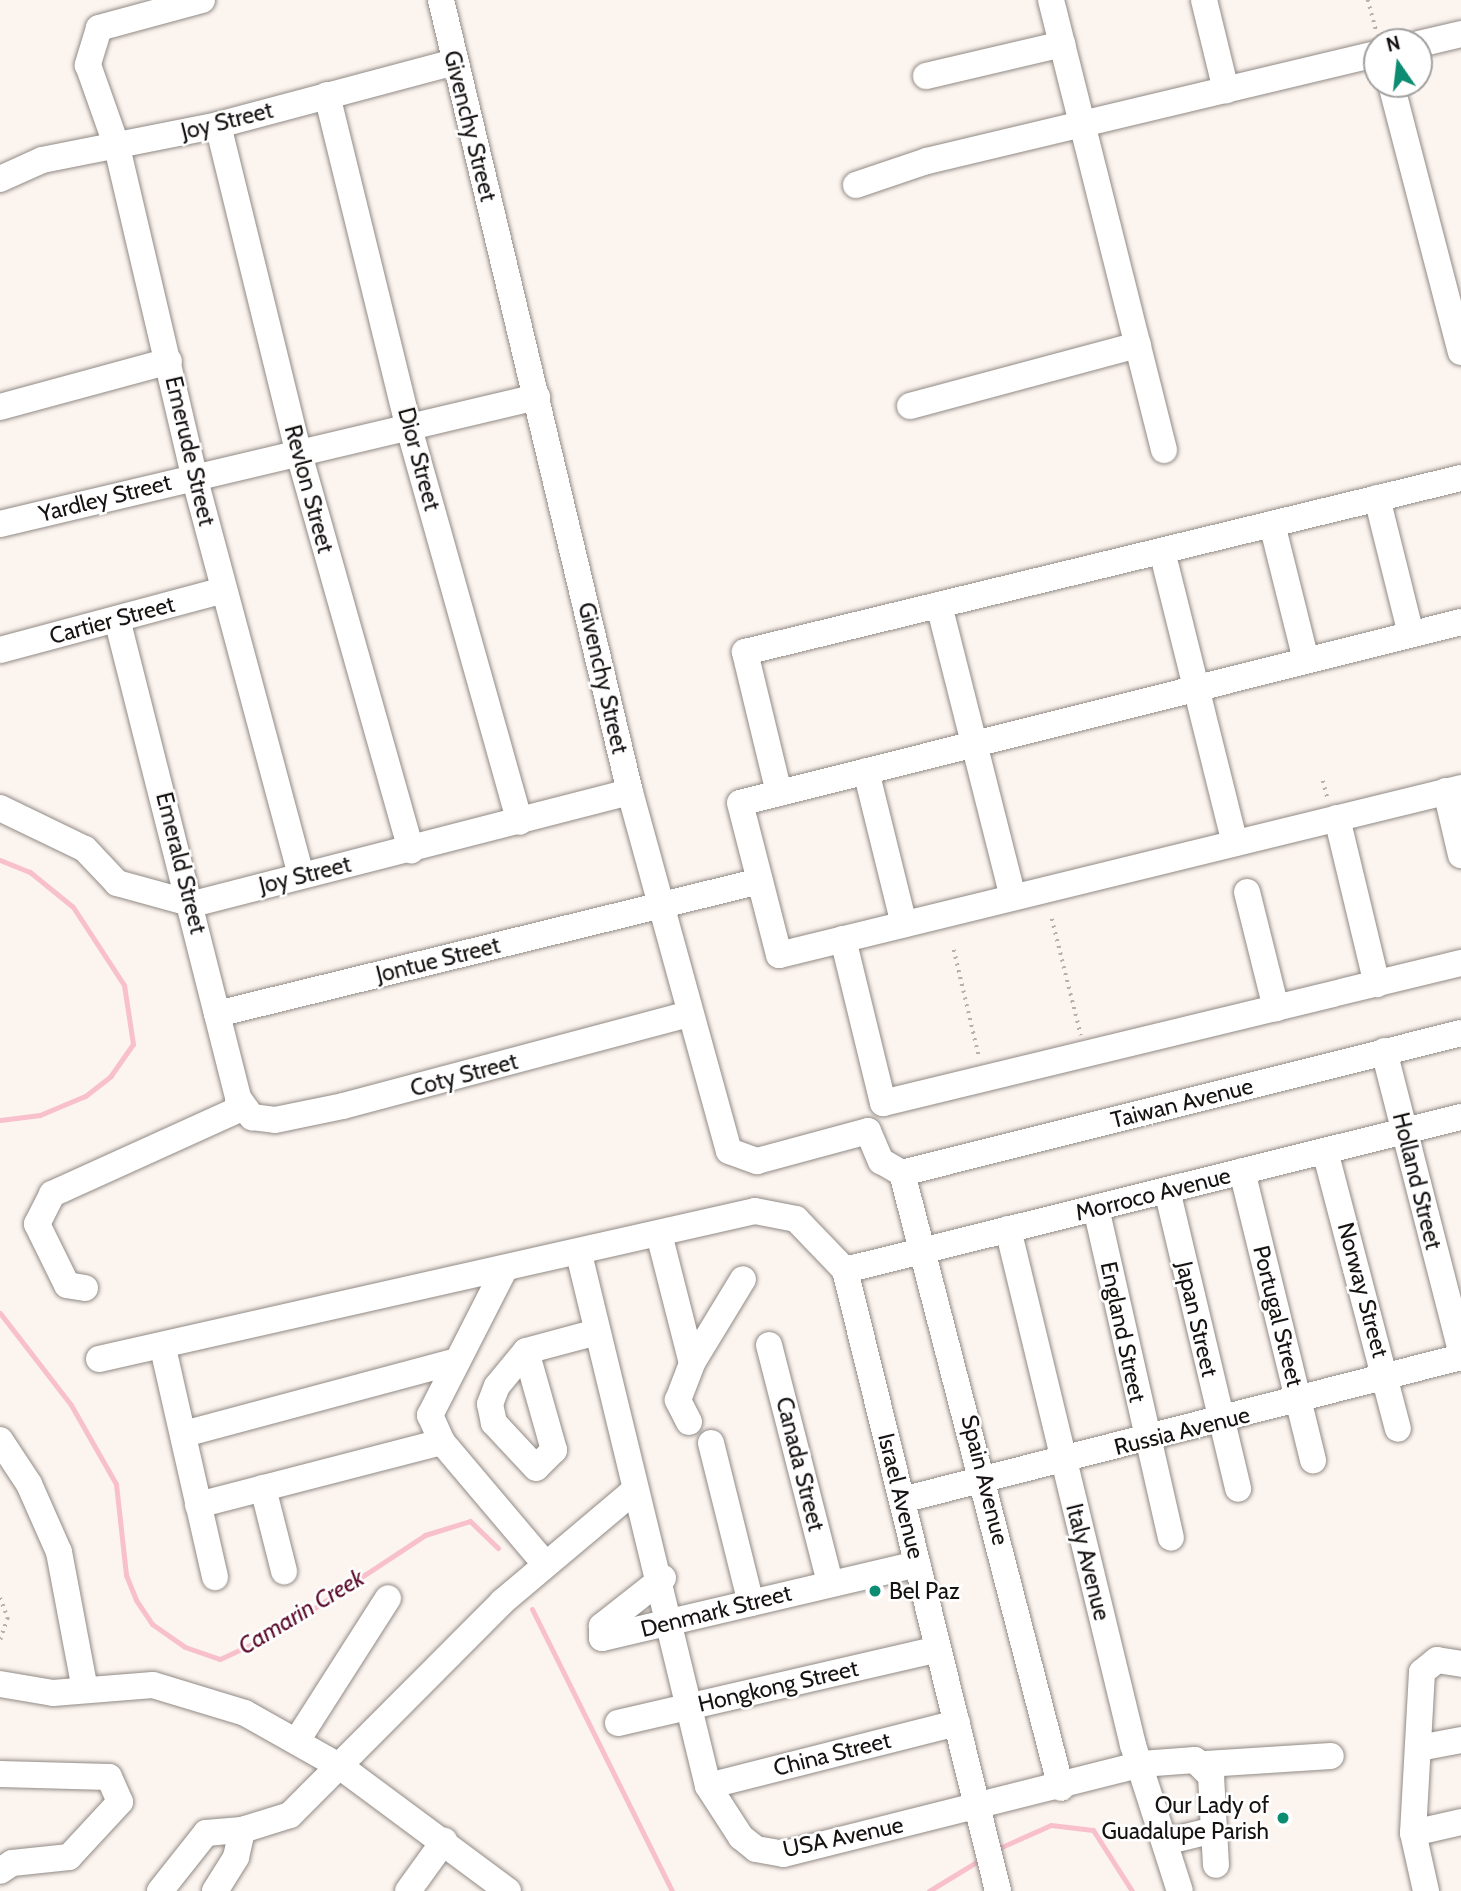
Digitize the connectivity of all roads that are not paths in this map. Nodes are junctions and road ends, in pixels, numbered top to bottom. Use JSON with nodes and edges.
{"nodes":[{"id":1,"x":202,"y":0,"type":"edge"},
{"id":2,"x":441,"y":0,"type":"edge"},
{"id":3,"x":1051,"y":0,"type":"edge"},
{"id":4,"x":1204,"y":0,"type":"edge"},
{"id":5,"x":1461,"y":34,"type":"edge"},
{"id":6,"x":1433,"y":41,"type":"edge"},
{"id":7,"x":1062,"y":44,"type":"junction"},
{"id":8,"x":1363,"y":57,"type":"edge"},
{"id":9,"x":454,"y":62,"type":"junction"},
{"id":10,"x":926,"y":76,"type":"dead end"},
{"id":11,"x":1226,"y":90,"type":"junction"},
{"id":12,"x":327,"y":95,"type":"junction"},
{"id":13,"x":1395,"y":98,"type":"edge"},
{"id":14,"x":1081,"y":124,"type":"junction"},
{"id":15,"x":218,"y":125,"type":"junction"},
{"id":16,"x":117,"y":147,"type":"junction"},
{"id":17,"x":0,"y":179,"type":"edge"},
{"id":18,"x":856,"y":185,"type":"dead end"},
{"id":19,"x":1138,"y":345,"type":"junction"},
{"id":20,"x":1461,"y":352,"type":"edge"},
{"id":21,"x":169,"y":361,"type":"junction"},
{"id":22,"x":537,"y":397,"type":"junction"},
{"id":23,"x":0,"y":407,"type":"edge"},
{"id":24,"x":910,"y":407,"type":"dead end"},
{"id":25,"x":410,"y":428,"type":"junction"},
{"id":26,"x":1164,"y":450,"type":"dead end"},
{"id":27,"x":299,"y":454,"type":"junction"},
{"id":28,"x":194,"y":476,"type":"junction"},
{"id":29,"x":1461,"y":478,"type":"edge"},
{"id":30,"x":1377,"y":498,"type":"junction"},
{"id":31,"x":0,"y":524,"type":"edge"},
{"id":32,"x":1272,"y":524,"type":"junction"},
{"id":33,"x":1162,"y":551,"type":"junction"},
{"id":34,"x":224,"y":590,"type":"junction"},
{"id":35,"x":939,"y":605,"type":"junction"},
{"id":36,"x":117,"y":619,"type":"junction"},
{"id":37,"x":1461,"y":622,"type":"edge"},
{"id":38,"x":1411,"y":634,"type":"junction"},
{"id":39,"x":0,"y":650,"type":"edge"},
{"id":40,"x":1306,"y":660,"type":"junction"},
{"id":41,"x":1197,"y":688,"type":"junction"},
{"id":42,"x":974,"y":744,"type":"junction"},
{"id":43,"x":866,"y":771,"type":"junction"},
{"id":44,"x":1453,"y":789,"type":"edge"},
{"id":45,"x":630,"y":792,"type":"junction"},
{"id":46,"x":779,"y":793,"type":"junction"},
{"id":47,"x":0,"y":808,"type":"edge"},
{"id":48,"x":1337,"y":818,"type":"junction"},
{"id":49,"x":520,"y":822,"type":"junction"},
{"id":50,"x":1236,"y":843,"type":"junction"},
{"id":51,"x":411,"y":850,"type":"junction"},
{"id":52,"x":1461,"y":855,"type":"edge"},
{"id":53,"x":301,"y":874,"type":"junction"},
{"id":54,"x":760,"y":881,"type":"junction"},
{"id":55,"x":1247,"y":892,"type":"dead end"},
{"id":56,"x":1013,"y":898,"type":"junction"},
{"id":57,"x":193,"y":904,"type":"junction"},
{"id":58,"x":659,"y":906,"type":"junction"},
{"id":59,"x":904,"y":924,"type":"junction"},
{"id":60,"x":843,"y":939,"type":"junction"},
{"id":61,"x":1461,"y":963,"type":"edge"},
{"id":62,"x":1377,"y":984,"type":"junction"},
{"id":63,"x":1276,"y":1008,"type":"junction"},
{"id":64,"x":217,"y":1014,"type":"junction"},
{"id":65,"x":688,"y":1014,"type":"junction"},
{"id":66,"x":1461,"y":1033,"type":"edge"},
{"id":67,"x":1384,"y":1051,"type":"junction"},
{"id":68,"x":242,"y":1108,"type":"junction"},
{"id":69,"x":1461,"y":1117,"type":"edge"},
{"id":70,"x":1404,"y":1131,"type":"junction"},
{"id":71,"x":1325,"y":1151,"type":"junction"},
{"id":72,"x":1242,"y":1171,"type":"junction"},
{"id":73,"x":902,"y":1173,"type":"junction"},
{"id":74,"x":1167,"y":1190,"type":"junction"},
{"id":75,"x":1096,"y":1208,"type":"junction"},
{"id":76,"x":1008,"y":1229,"type":"junction"},
{"id":77,"x":659,"y":1234,"type":"junction"},
{"id":78,"x":924,"y":1248,"type":"junction"},
{"id":79,"x":579,"y":1254,"type":"junction"},
{"id":80,"x":845,"y":1270,"type":"junction"},
{"id":81,"x":503,"y":1272,"type":"junction"},
{"id":82,"x":743,"y":1279,"type":"dead end"},
{"id":83,"x":85,"y":1287,"type":"dead end"},
{"id":84,"x":597,"y":1332,"type":"junction"},
{"id":85,"x":769,"y":1345,"type":"dead end"},
{"id":86,"x":163,"y":1348,"type":"junction"},
{"id":87,"x":526,"y":1351,"type":"dead end"},
{"id":88,"x":1461,"y":1351,"type":"edge"},
{"id":89,"x":1461,"y":1357,"type":"edge"},
{"id":90,"x":99,"y":1359,"type":"dead end"},
{"id":91,"x":452,"y":1362,"type":"junction"},
{"id":92,"x":692,"y":1363,"type":"junction"},
{"id":93,"x":1386,"y":1377,"type":"junction"},
{"id":94,"x":1299,"y":1401,"type":"junction"},
{"id":95,"x":689,"y":1422,"type":"dead end"},
{"id":96,"x":1220,"y":1422,"type":"junction"},
{"id":97,"x":1398,"y":1429,"type":"dead end"},
{"id":98,"x":184,"y":1434,"type":"junction"},
{"id":99,"x":1146,"y":1439,"type":"junction"},
{"id":100,"x":0,"y":1440,"type":"edge"},
{"id":101,"x":442,"y":1441,"type":"junction"},
{"id":102,"x":711,"y":1443,"type":"dead end"},
{"id":103,"x":1064,"y":1460,"type":"junction"},
{"id":104,"x":1313,"y":1460,"type":"dead end"},
{"id":105,"x":986,"y":1479,"type":"junction"},
{"id":106,"x":263,"y":1488,"type":"junction"},
{"id":107,"x":1238,"y":1489,"type":"dead end"},
{"id":108,"x":635,"y":1490,"type":"junction"},
{"id":109,"x":902,"y":1500,"type":"junction"},
{"id":110,"x":198,"y":1505,"type":"junction"},
{"id":111,"x":1171,"y":1538,"type":"dead end"},
{"id":112,"x":917,"y":1564,"type":"junction"},
{"id":113,"x":539,"y":1569,"type":"junction"},
{"id":114,"x":285,"y":1572,"type":"dead end"},
{"id":115,"x":215,"y":1577,"type":"dead end"},
{"id":116,"x":663,"y":1577,"type":"junction"},
{"id":117,"x":830,"y":1583,"type":"junction"},
{"id":118,"x":387,"y":1598,"type":"dead end"},
{"id":119,"x":751,"y":1603,"type":"junction"},
{"id":120,"x":674,"y":1623,"type":"junction"},
{"id":121,"x":938,"y":1649,"type":"junction"},
{"id":122,"x":1461,"y":1664,"type":"edge"},
{"id":123,"x":0,"y":1684,"type":"edge"},
{"id":124,"x":85,"y":1689,"type":"junction"},
{"id":125,"x":690,"y":1707,"type":"junction"},
{"id":126,"x":618,"y":1723,"type":"dead end"},
{"id":127,"x":957,"y":1723,"type":"junction"},
{"id":128,"x":298,"y":1739,"type":"junction"},
{"id":129,"x":1461,"y":1740,"type":"edge"},
{"id":130,"x":1419,"y":1748,"type":"junction"},
{"id":131,"x":1331,"y":1756,"type":"dead end"},
{"id":132,"x":1141,"y":1764,"type":"junction"},
{"id":133,"x":1206,"y":1764,"type":"junction"},
{"id":134,"x":341,"y":1767,"type":"junction"},
{"id":135,"x":0,"y":1774,"type":"edge"},
{"id":136,"x":708,"y":1786,"type":"junction"},
{"id":137,"x":1061,"y":1788,"type":"junction"},
{"id":138,"x":982,"y":1819,"type":"junction"},
{"id":139,"x":1461,"y":1822,"type":"edge"},
{"id":140,"x":242,"y":1830,"type":"junction"},
{"id":141,"x":1214,"y":1830,"type":"junction"},
{"id":142,"x":1413,"y":1833,"type":"junction"},
{"id":143,"x":444,"y":1841,"type":"junction"},
{"id":144,"x":1165,"y":1842,"type":"junction"},
{"id":145,"x":1216,"y":1865,"type":"dead end"},
{"id":146,"x":0,"y":1871,"type":"edge"},
{"id":147,"x":996,"y":1881,"type":"edge"},
{"id":148,"x":160,"y":1891,"type":"edge"},
{"id":149,"x":215,"y":1891,"type":"edge"},
{"id":150,"x":408,"y":1891,"type":"edge"},
{"id":151,"x":509,"y":1891,"type":"edge"},
{"id":152,"x":1180,"y":1891,"type":"edge"},
{"id":153,"x":1426,"y":1891,"type":"edge"}],
"edges":[{"from":1,"to":16,"type":"street","name":"Emerude Street"},
{"from":2,"to":9,"type":"street","name":"Givenchy Street"},
{"from":3,"to":7,"type":"street"},
{"from":4,"to":11,"type":"street"},
{"from":5,"to":6,"type":"street"},
{"from":7,"to":10,"type":"street"},
{"from":7,"to":14,"type":"street"},
{"from":8,"to":11,"type":"street"},
{"from":9,"to":12,"type":"street","name":"Joy Street"},
{"from":9,"to":22,"type":"street","name":"Givenchy Street"},
{"from":11,"to":14,"type":"street"},
{"from":12,"to":15,"type":"street","name":"Joy Street"},
{"from":12,"to":25,"type":"street","name":"Dior Street"},
{"from":13,"to":20,"type":"street"},
{"from":14,"to":18,"type":"street"},
{"from":14,"to":19,"type":"street"},
{"from":15,"to":16,"type":"street","name":"Joy Street"},
{"from":15,"to":27,"type":"street","name":"Revlon Street"},
{"from":16,"to":17,"type":"street","name":"Joy Street"},
{"from":16,"to":21,"type":"street","name":"Emerude Street"},
{"from":19,"to":24,"type":"street"},
{"from":19,"to":26,"type":"street"},
{"from":21,"to":23,"type":"street"},
{"from":21,"to":28,"type":"street","name":"Emerude Street"},
{"from":22,"to":25,"type":"street","name":"Yardley Street"},
{"from":22,"to":45,"type":"street","name":"Givenchy Street"},
{"from":25,"to":27,"type":"street","name":"Yardley Street"},
{"from":25,"to":49,"type":"street","name":"Dior Street"},
{"from":27,"to":28,"type":"street","name":"Yardley Street"},
{"from":27,"to":51,"type":"street","name":"Revlon Street"},
{"from":28,"to":31,"type":"street","name":"Yardley Street"},
{"from":28,"to":34,"type":"street","name":"Emerude Street"},
{"from":29,"to":30,"type":"street"},
{"from":30,"to":32,"type":"street"},
{"from":30,"to":38,"type":"street"},
{"from":32,"to":33,"type":"street"},
{"from":32,"to":40,"type":"street"},
{"from":33,"to":35,"type":"street"},
{"from":33,"to":41,"type":"street"},
{"from":34,"to":36,"type":"street","name":"Cartier Street"},
{"from":34,"to":53,"type":"street","name":"Emerude Street"},
{"from":35,"to":42,"type":"street"},
{"from":35,"to":46,"type":"street"},
{"from":36,"to":39,"type":"street","name":"Cartier Street"},
{"from":36,"to":57,"type":"street","name":"Emerald Street"},
{"from":37,"to":38,"type":"street"},
{"from":38,"to":40,"type":"street"},
{"from":40,"to":41,"type":"street"},
{"from":41,"to":42,"type":"street"},
{"from":41,"to":50,"type":"street"},
{"from":42,"to":43,"type":"street"},
{"from":42,"to":56,"type":"street"},
{"from":43,"to":46,"type":"street"},
{"from":43,"to":59,"type":"street"},
{"from":44,"to":48,"type":"street"},
{"from":44,"to":52,"type":"street"},
{"from":45,"to":49,"type":"street","name":"Joy Street"},
{"from":45,"to":58,"type":"street","name":"Givenchy Street"},
{"from":46,"to":54,"type":"street"},
{"from":47,"to":57,"type":"street"},
{"from":48,"to":50,"type":"street"},
{"from":48,"to":62,"type":"street"},
{"from":49,"to":51,"type":"street","name":"Joy Street"},
{"from":50,"to":56,"type":"street"},
{"from":51,"to":53,"type":"street","name":"Joy Street"},
{"from":53,"to":57,"type":"street","name":"Joy Street"},
{"from":54,"to":58,"type":"street","name":"Jontue Street"},
{"from":54,"to":60,"type":"street"},
{"from":55,"to":63,"type":"street"},
{"from":56,"to":59,"type":"street"},
{"from":57,"to":64,"type":"street","name":"Emerald Street"},
{"from":58,"to":64,"type":"street","name":"Jontue Street"},
{"from":58,"to":65,"type":"street","name":"Givenchy Street"},
{"from":59,"to":60,"type":"street"},
{"from":60,"to":63,"type":"street"},
{"from":61,"to":62,"type":"street"},
{"from":62,"to":63,"type":"street"},
{"from":64,"to":68,"type":"street","name":"Emerald Street"},
{"from":65,"to":68,"type":"street","name":"Coty Street"},
{"from":65,"to":73,"type":"street","name":"Givenchy Street"},
{"from":66,"to":67,"type":"street","name":"Taiwan Avenue"},
{"from":67,"to":70,"type":"street","name":"Holland Street"},
{"from":67,"to":73,"type":"street","name":"Taiwan Avenue"},
{"from":68,"to":83,"type":"street"},
{"from":69,"to":70,"type":"street","name":"Morroco Avenue"},
{"from":70,"to":71,"type":"street","name":"Morroco Avenue"},
{"from":70,"to":88,"type":"street","name":"Holland Street"},
{"from":71,"to":72,"type":"street","name":"Morroco Avenue"},
{"from":71,"to":93,"type":"street","name":"Norway Street"},
{"from":72,"to":74,"type":"street","name":"Morroco Avenue"},
{"from":72,"to":94,"type":"street","name":"Portugal Street"},
{"from":73,"to":78,"type":"street","name":"Spain Avenue"},
{"from":74,"to":75,"type":"street","name":"Morroco Avenue"},
{"from":74,"to":96,"type":"street","name":"Japan Street"},
{"from":75,"to":76,"type":"street","name":"Morroco Avenue"},
{"from":75,"to":99,"type":"street","name":"England Street"},
{"from":76,"to":78,"type":"street","name":"Morroco Avenue"},
{"from":76,"to":103,"type":"street","name":"Italy Avenue"},
{"from":77,"to":79,"type":"street"},
{"from":77,"to":80,"type":"street","name":"Israel Avenue"},
{"from":77,"to":92,"type":"street"},
{"from":78,"to":80,"type":"street","name":"Morroco Avenue"},
{"from":78,"to":105,"type":"street","name":"Spain Avenue"},
{"from":79,"to":81,"type":"street"},
{"from":79,"to":84,"type":"street","name":"USA Avenue"},
{"from":80,"to":109,"type":"street","name":"Israel Avenue"},
{"from":81,"to":86,"type":"street"},
{"from":81,"to":91,"type":"street"},
{"from":82,"to":92,"type":"street"},
{"from":84,"to":87,"type":"street"},
{"from":84,"to":108,"type":"street","name":"USA Avenue"},
{"from":85,"to":117,"type":"street","name":"Canada Street"},
{"from":86,"to":90,"type":"street"},
{"from":86,"to":98,"type":"street"},
{"from":89,"to":93,"type":"street","name":"Russia Avenue"},
{"from":91,"to":98,"type":"street"},
{"from":91,"to":101,"type":"street"},
{"from":92,"to":95,"type":"street"},
{"from":93,"to":94,"type":"street","name":"Russia Avenue"},
{"from":93,"to":97,"type":"street","name":"Norway Street"},
{"from":94,"to":96,"type":"street","name":"Russia Avenue"},
{"from":94,"to":104,"type":"street","name":"Portugal Street"},
{"from":96,"to":99,"type":"street","name":"Russia Avenue"},
{"from":96,"to":107,"type":"street","name":"Japan Street"},
{"from":98,"to":110,"type":"street"},
{"from":99,"to":103,"type":"street","name":"Russia Avenue"},
{"from":99,"to":111,"type":"street","name":"England Street"},
{"from":100,"to":124,"type":"street"},
{"from":101,"to":106,"type":"street"},
{"from":101,"to":113,"type":"street"},
{"from":102,"to":119,"type":"street"},
{"from":103,"to":105,"type":"street","name":"Russia Avenue"},
{"from":103,"to":132,"type":"street","name":"Italy Avenue"},
{"from":105,"to":109,"type":"street","name":"Russia Avenue"},
{"from":105,"to":137,"type":"street","name":"Spain Avenue"},
{"from":106,"to":110,"type":"street"},
{"from":106,"to":114,"type":"street"},
{"from":108,"to":113,"type":"street"},
{"from":108,"to":116,"type":"street","name":"USA Avenue"},
{"from":109,"to":112,"type":"street","name":"Israel Avenue"},
{"from":110,"to":115,"type":"street"},
{"from":112,"to":117,"type":"street","name":"Denmark Street"},
{"from":112,"to":121,"type":"street","name":"Israel Avenue"},
{"from":113,"to":134,"type":"street"},
{"from":116,"to":120,"type":"street","name":"USA Avenue"},
{"from":116,"to":120,"type":"street","name":"Denmark Street"},
{"from":117,"to":119,"type":"street","name":"Denmark Street"},
{"from":118,"to":128,"type":"street"},
{"from":119,"to":120,"type":"street","name":"Denmark Street"},
{"from":120,"to":125,"type":"street","name":"USA Avenue"},
{"from":121,"to":125,"type":"street","name":"Hongkong Street"},
{"from":121,"to":127,"type":"street","name":"Israel Avenue"},
{"from":122,"to":130,"type":"street"},
{"from":123,"to":124,"type":"street"},
{"from":124,"to":128,"type":"street"},
{"from":125,"to":126,"type":"street","name":"Hongkong Street"},
{"from":125,"to":136,"type":"street","name":"USA Avenue"},
{"from":127,"to":136,"type":"street","name":"China Street"},
{"from":127,"to":138,"type":"street","name":"Israel Avenue"},
{"from":128,"to":134,"type":"street"},
{"from":129,"to":130,"type":"street"},
{"from":130,"to":142,"type":"street"},
{"from":131,"to":133,"type":"street","name":"USA Avenue"},
{"from":132,"to":133,"type":"street","name":"USA Avenue"},
{"from":132,"to":137,"type":"street","name":"USA Avenue"},
{"from":132,"to":144,"type":"street","name":"Italy Avenue"},
{"from":133,"to":141,"type":"street"},
{"from":134,"to":140,"type":"street"},
{"from":134,"to":143,"type":"street"},
{"from":135,"to":146,"type":"street"},
{"from":136,"to":138,"type":"street","name":"USA Avenue"},
{"from":137,"to":138,"type":"street","name":"USA Avenue"},
{"from":138,"to":147,"type":"street","name":"Israel Avenue"},
{"from":139,"to":142,"type":"street"},
{"from":140,"to":148,"type":"street"},
{"from":140,"to":149,"type":"street"},
{"from":141,"to":144,"type":"street"},
{"from":141,"to":145,"type":"street"},
{"from":142,"to":153,"type":"street"},
{"from":143,"to":150,"type":"street"},
{"from":143,"to":151,"type":"street"},
{"from":144,"to":152,"type":"street","name":"Italy Avenue"}]}
